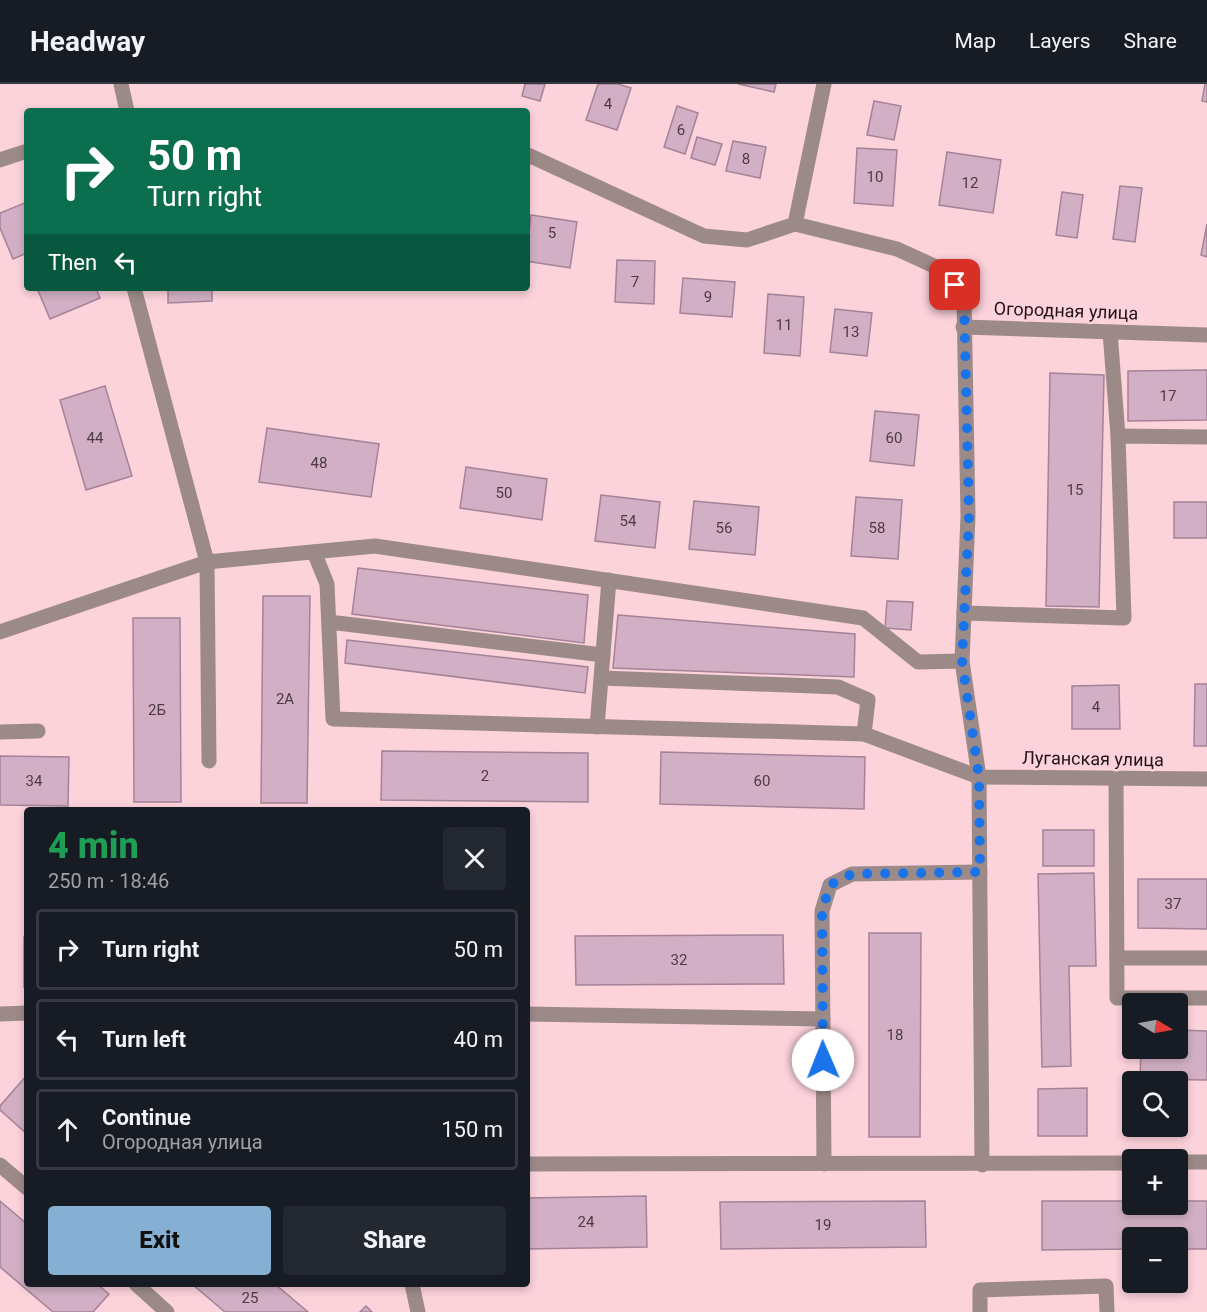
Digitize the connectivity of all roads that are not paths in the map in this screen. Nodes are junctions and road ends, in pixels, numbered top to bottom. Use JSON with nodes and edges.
{"nodes":[{"id":1,"x":121,"y":84,"type":"edge"},
{"id":2,"x":824,"y":84,"type":"edge"},
{"id":3,"x":126,"y":108,"type":"edge"},
{"id":4,"x":24,"y":153,"type":"edge"},
{"id":5,"x":530,"y":156,"type":"edge"},
{"id":6,"x":0,"y":160,"type":"edge"},
{"id":7,"x":795,"y":225,"type":"junction"},
{"id":8,"x":135,"y":291,"type":"edge"},
{"id":9,"x":963,"y":327,"type":"junction"},
{"id":10,"x":1110,"y":332,"type":"junction"},
{"id":11,"x":1207,"y":335,"type":"edge"},
{"id":12,"x":1118,"y":436,"type":"junction"},
{"id":13,"x":1207,"y":437,"type":"edge"},
{"id":14,"x":314,"y":552,"type":"junction"},
{"id":15,"x":207,"y":562,"type":"junction"},
{"id":16,"x":609,"y":580,"type":"junction"},
{"id":17,"x":964,"y":613,"type":"junction"},
{"id":18,"x":329,"y":622,"type":"junction"},
{"id":19,"x":0,"y":632,"type":"edge"},
{"id":20,"x":603,"y":655,"type":"junction"},
{"id":21,"x":962,"y":661,"type":"junction"},
{"id":22,"x":602,"y":678,"type":"junction"},
{"id":23,"x":597,"y":727,"type":"junction"},
{"id":24,"x":38,"y":731,"type":"dead end"},
{"id":25,"x":0,"y":732,"type":"edge"},
{"id":26,"x":864,"y":734,"type":"junction"},
{"id":27,"x":208,"y":760,"type":"dead end"},
{"id":28,"x":979,"y":777,"type":"junction"},
{"id":29,"x":1116,"y":778,"type":"junction"},
{"id":30,"x":1207,"y":779,"type":"edge"},
{"id":31,"x":980,"y":872,"type":"junction"},
{"id":32,"x":1117,"y":958,"type":"junction"},
{"id":33,"x":1207,"y":958,"type":"edge"},
{"id":34,"x":1207,"y":998,"type":"edge"},
{"id":35,"x":24,"y":1013,"type":"edge"},
{"id":36,"x":0,"y":1014,"type":"edge"},
{"id":37,"x":530,"y":1014,"type":"edge"},
{"id":38,"x":823,"y":1019,"type":"junction"},
{"id":39,"x":1207,"y":1161,"type":"edge"},
{"id":40,"x":1188,"y":1162,"type":"edge"},
{"id":41,"x":1122,"y":1163,"type":"edge"},
{"id":42,"x":0,"y":1164,"type":"edge"},
{"id":43,"x":530,"y":1164,"type":"edge"},
{"id":44,"x":824,"y":1164,"type":"junction"},
{"id":45,"x":982,"y":1165,"type":"junction"},
{"id":46,"x":24,"y":1185,"type":"edge"},
{"id":47,"x":139,"y":1287,"type":"edge"},
{"id":48,"x":413,"y":1287,"type":"edge"},
{"id":49,"x":167,"y":1312,"type":"edge"},
{"id":50,"x":418,"y":1312,"type":"edge"},
{"id":51,"x":980,"y":1312,"type":"edge"},
{"id":52,"x":1107,"y":1312,"type":"edge"}],
"edges":[{"from":1,"to":3,"type":"street"},
{"from":2,"to":7,"type":"street"},
{"from":4,"to":6,"type":"street"},
{"from":5,"to":7,"type":"street"},
{"from":7,"to":9,"type":"street"},
{"from":8,"to":15,"type":"street"},
{"from":9,"to":10,"type":"street","name":"Огородная улица"},
{"from":9,"to":17,"type":"street"},
{"from":10,"to":11,"type":"street","name":"Огородная улица"},
{"from":10,"to":12,"type":"street"},
{"from":12,"to":13,"type":"street"},
{"from":12,"to":17,"type":"street"},
{"from":14,"to":15,"type":"street"},
{"from":14,"to":16,"type":"street"},
{"from":14,"to":18,"type":"street"},
{"from":15,"to":19,"type":"street"},
{"from":15,"to":27,"type":"street"},
{"from":16,"to":20,"type":"street"},
{"from":16,"to":21,"type":"street"},
{"from":17,"to":21,"type":"street"},
{"from":18,"to":20,"type":"street"},
{"from":18,"to":23,"type":"street"},
{"from":20,"to":22,"type":"street"},
{"from":21,"to":28,"type":"street"},
{"from":22,"to":23,"type":"street"},
{"from":22,"to":26,"type":"street"},
{"from":23,"to":26,"type":"street"},
{"from":24,"to":25,"type":"street"},
{"from":26,"to":28,"type":"street"},
{"from":28,"to":29,"type":"street","name":"Луганская улица"},
{"from":28,"to":31,"type":"street"},
{"from":29,"to":30,"type":"street","name":"Луганская улица"},
{"from":29,"to":32,"type":"street"},
{"from":31,"to":38,"type":"street"},
{"from":31,"to":45,"type":"street"},
{"from":32,"to":33,"type":"street"},
{"from":32,"to":34,"type":"street"},
{"from":35,"to":36,"type":"street"},
{"from":37,"to":38,"type":"street"},
{"from":38,"to":44,"type":"street"},
{"from":39,"to":40,"type":"street"},
{"from":41,"to":45,"type":"street"},
{"from":42,"to":46,"type":"street"},
{"from":43,"to":44,"type":"street"},
{"from":44,"to":45,"type":"street"},
{"from":47,"to":49,"type":"street"},
{"from":48,"to":50,"type":"street"},
{"from":51,"to":52,"type":"street"}]}
